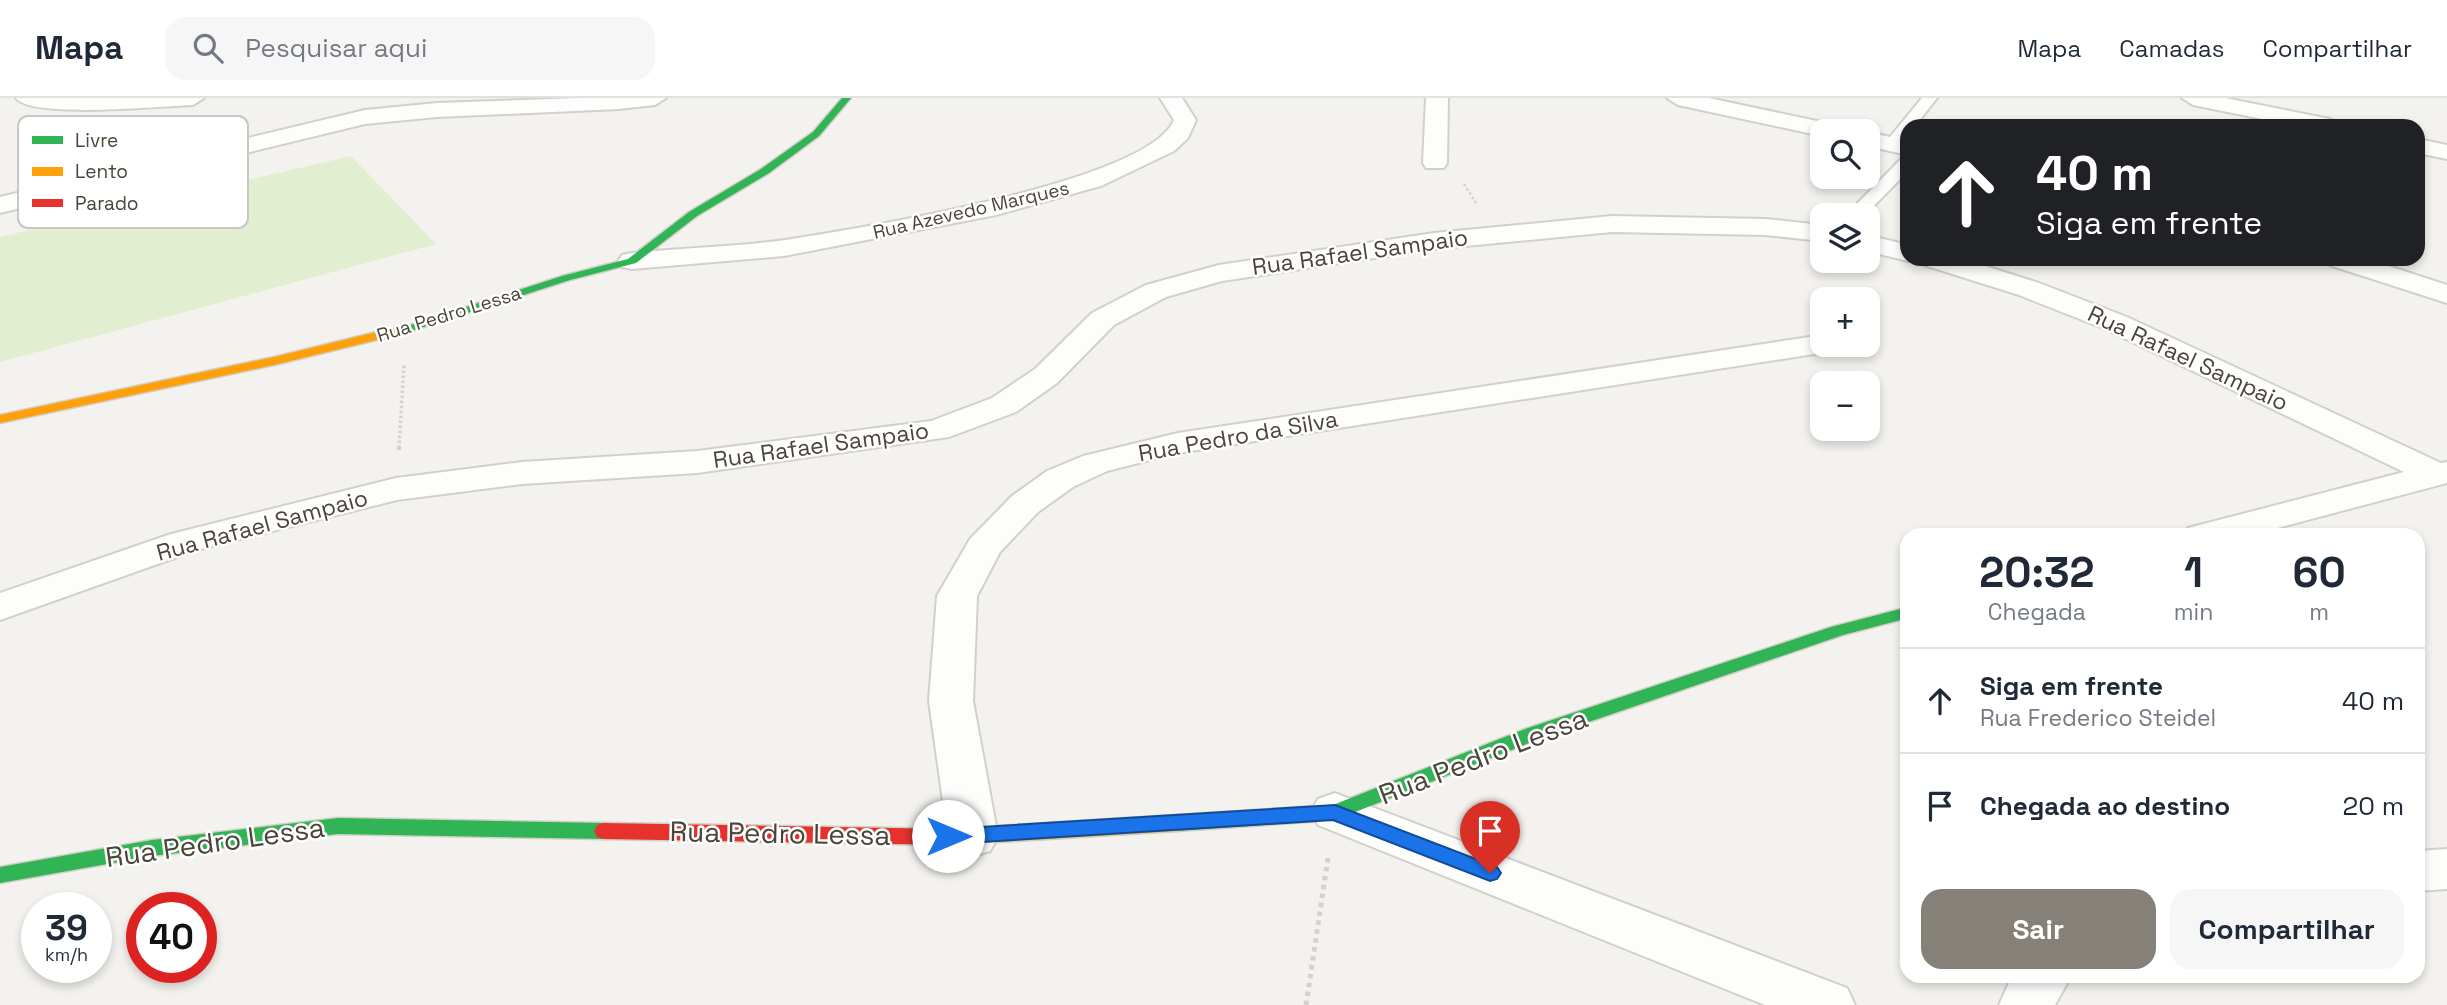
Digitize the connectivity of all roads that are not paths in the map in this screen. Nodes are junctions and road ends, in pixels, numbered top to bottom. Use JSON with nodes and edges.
{"nodes":[{"id":1,"x":27,"y":98,"type":"edge"},
{"id":2,"x":193,"y":98,"type":"edge"},
{"id":3,"x":655,"y":98,"type":"edge"},
{"id":4,"x":847,"y":98,"type":"edge"},
{"id":5,"x":1171,"y":98,"type":"edge"},
{"id":6,"x":1437,"y":98,"type":"edge"},
{"id":7,"x":1678,"y":98,"type":"edge"},
{"id":8,"x":1930,"y":98,"type":"edge"},
{"id":9,"x":2193,"y":98,"type":"edge"},
{"id":10,"x":1919,"y":119,"type":"edge"},
{"id":11,"x":2296,"y":119,"type":"edge"},
{"id":12,"x":1810,"y":126,"type":"edge"},
{"id":13,"x":1880,"y":143,"type":"edge"},
{"id":14,"x":248,"y":145,"type":"edge"},
{"id":15,"x":2425,"y":147,"type":"edge"},
{"id":16,"x":1900,"y":150,"type":"edge"},
{"id":17,"x":2447,"y":152,"type":"edge"},
{"id":18,"x":1900,"y":154,"type":"edge"},
{"id":19,"x":1435,"y":163,"type":"dead end"},
{"id":20,"x":18,"y":201,"type":"edge"},
{"id":21,"x":1864,"y":203,"type":"edge"},
{"id":22,"x":0,"y":205,"type":"edge"},
{"id":23,"x":693,"y":214,"type":"junction"},
{"id":24,"x":1810,"y":232,"type":"edge"},
{"id":25,"x":1880,"y":246,"type":"edge"},
{"id":26,"x":752,"y":250,"type":"junction"},
{"id":27,"x":1900,"y":251,"type":"edge"},
{"id":28,"x":632,"y":261,"type":"junction"},
{"id":29,"x":1956,"y":266,"type":"edge"},
{"id":30,"x":2361,"y":266,"type":"edge"},
{"id":31,"x":2447,"y":294,"type":"edge"},
{"id":32,"x":1810,"y":346,"type":"edge"},
{"id":33,"x":0,"y":419,"type":"edge"},
{"id":34,"x":2442,"y":473,"type":"edge"},
{"id":35,"x":2231,"y":528,"type":"edge"},
{"id":36,"x":0,"y":607,"type":"edge"},
{"id":37,"x":1900,"y":614,"type":"edge"},
{"id":38,"x":1335,"y":812,"type":"junction"},
{"id":39,"x":973,"y":837,"type":"junction"},
{"id":40,"x":2447,"y":869,"type":"edge"},
{"id":41,"x":2425,"y":871,"type":"edge"},
{"id":42,"x":0,"y":875,"type":"edge"},
{"id":43,"x":2038,"y":983,"type":"edge"},
{"id":44,"x":1827,"y":1005,"type":"edge"},
{"id":45,"x":2026,"y":1005,"type":"edge"}],
"edges":[{"from":1,"to":2,"type":"street"},
{"from":3,"to":14,"type":"street"},
{"from":4,"to":23,"type":"street","name":"Rua Pedro Lessa"},
{"from":5,"to":26,"type":"street","name":"Rua Azevedo Marques"},
{"from":6,"to":19,"type":"street"},
{"from":7,"to":12,"type":"street"},
{"from":8,"to":10,"type":"lane"},
{"from":9,"to":11,"type":"street"},
{"from":13,"to":16,"type":"street"},
{"from":15,"to":17,"type":"street"},
{"from":18,"to":21,"type":"lane"},
{"from":20,"to":22,"type":"street"},
{"from":23,"to":26,"type":"street","name":"Rua Azevedo Marques"},
{"from":23,"to":28,"type":"street","name":"Rua Pedro Lessa"},
{"from":24,"to":36,"type":"street","name":"Rua Rafael Sampaio"},
{"from":25,"to":27,"type":"street"},
{"from":26,"to":28,"type":"street","name":"Rua Azevedo Marques"},
{"from":28,"to":33,"type":"street","name":"Rua Pedro Lessa"},
{"from":29,"to":34,"type":"street","name":"Rua Rafael Sampaio"},
{"from":30,"to":31,"type":"street"},
{"from":32,"to":39,"type":"street","name":"Rua Pedro da Silva"},
{"from":34,"to":35,"type":"street"},
{"from":37,"to":38,"type":"street","name":"Rua Pedro Lessa"},
{"from":38,"to":39,"type":"street","name":"Rua Pedro Lessa"},
{"from":38,"to":44,"type":"street"},
{"from":39,"to":42,"type":"street","name":"Rua Pedro Lessa"},
{"from":40,"to":41,"type":"street"},
{"from":43,"to":45,"type":"street"}]}
